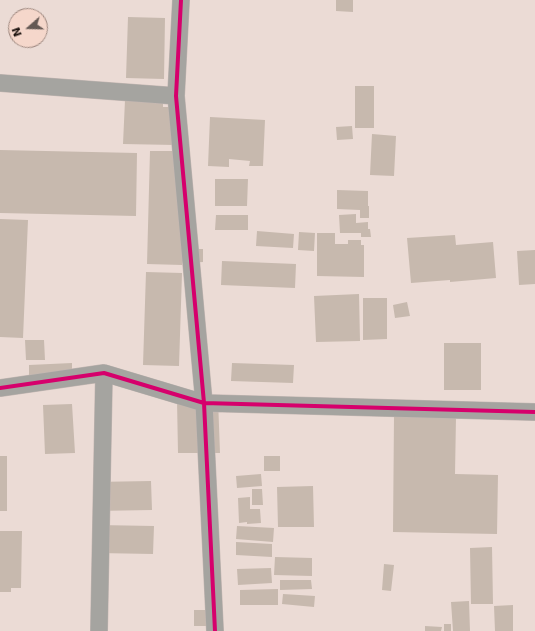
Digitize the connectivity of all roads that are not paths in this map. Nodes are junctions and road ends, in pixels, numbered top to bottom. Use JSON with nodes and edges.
{"nodes":[{"id":1,"x":182,"y":0,"type":"edge"},
{"id":2,"x":0,"y":83,"type":"edge"},
{"id":3,"x":176,"y":96,"type":"junction"},
{"id":4,"x":104,"y":373,"type":"junction"},
{"id":5,"x":0,"y":388,"type":"edge"},
{"id":6,"x":204,"y":402,"type":"junction"},
{"id":7,"x":535,"y":412,"type":"edge"},
{"id":8,"x":99,"y":631,"type":"edge"},
{"id":9,"x":215,"y":631,"type":"edge"}],
"edges":[{"from":1,"to":3,"type":"street"},
{"from":2,"to":3,"type":"street"},
{"from":3,"to":6,"type":"street"},
{"from":4,"to":5,"type":"street"},
{"from":4,"to":6,"type":"street"},
{"from":4,"to":8,"type":"street"},
{"from":6,"to":7,"type":"street"},
{"from":6,"to":9,"type":"street"}]}
